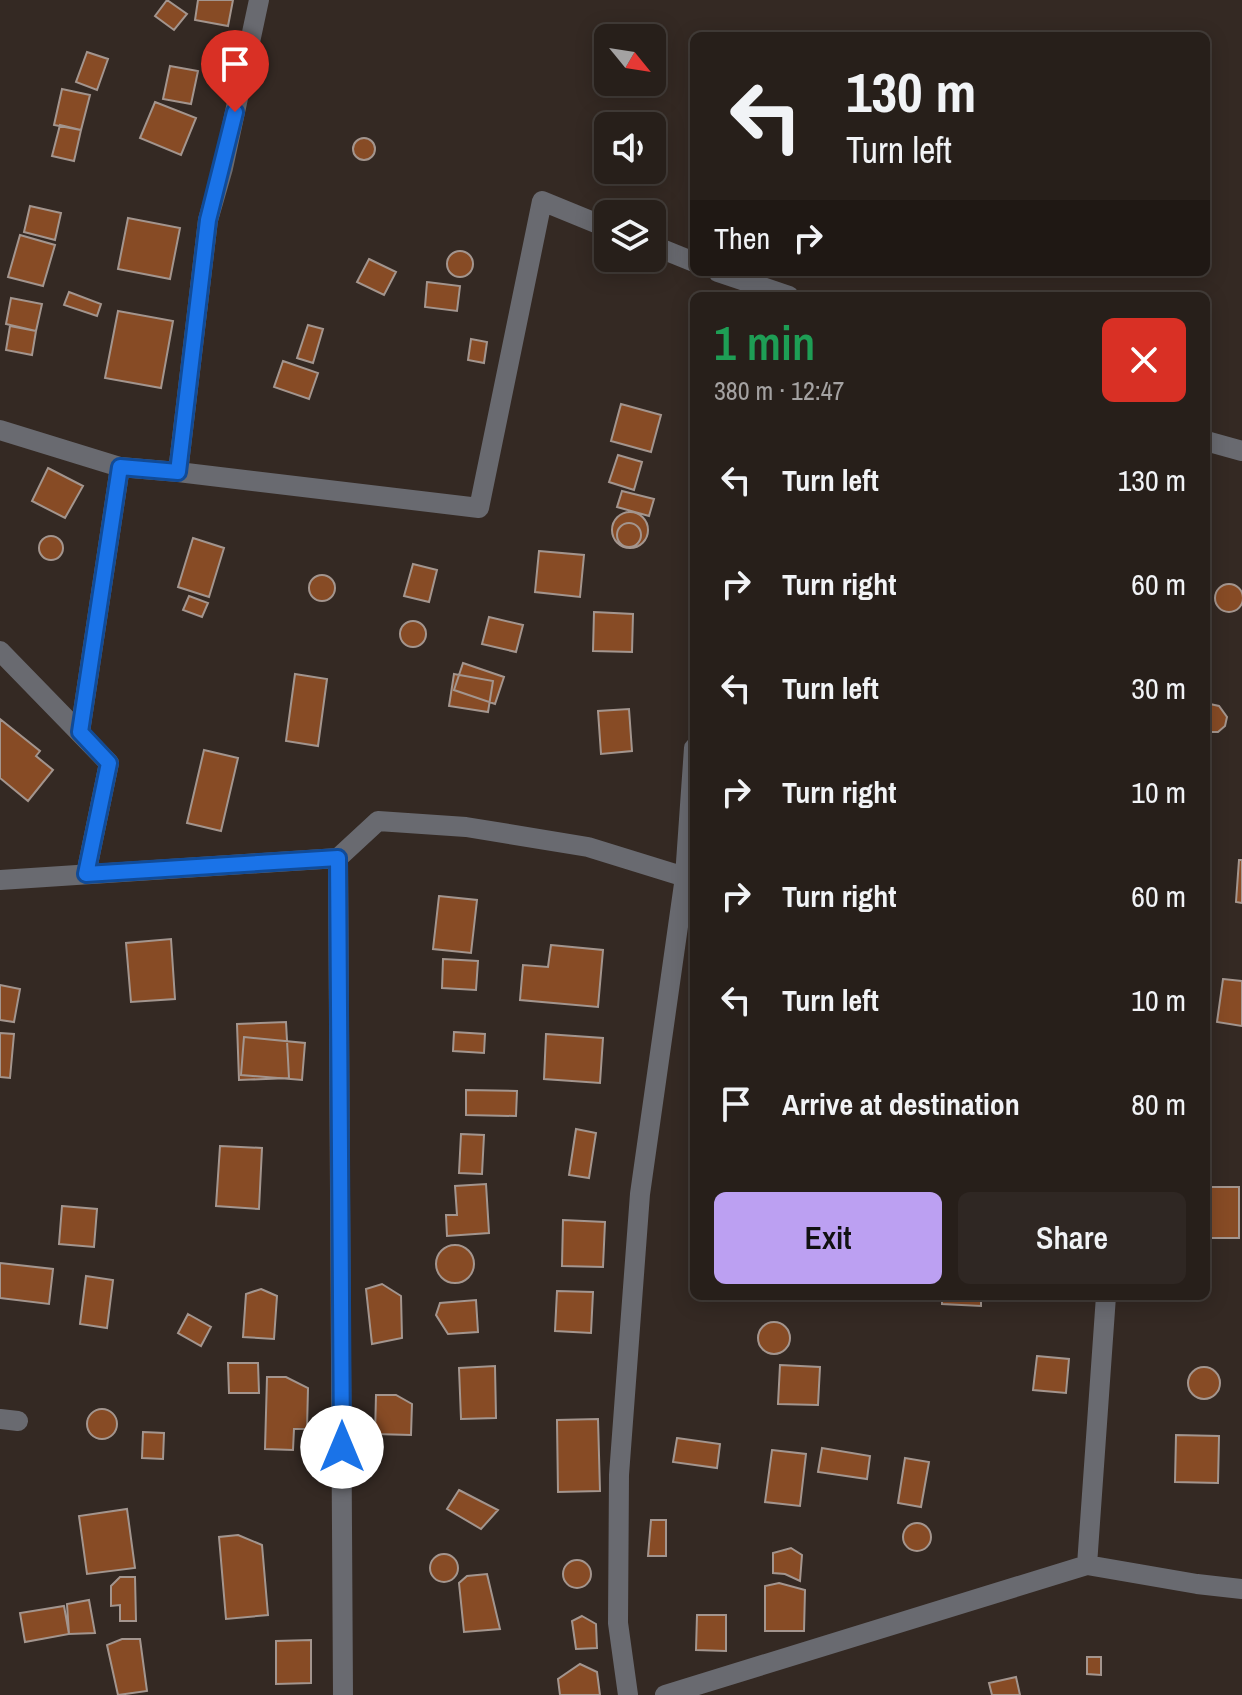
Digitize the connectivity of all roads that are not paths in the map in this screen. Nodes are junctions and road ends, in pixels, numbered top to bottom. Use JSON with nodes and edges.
{"nodes":[{"id":1,"x":259,"y":0,"type":"edge"},
{"id":2,"x":594,"y":222,"type":"edge"},
{"id":3,"x":666,"y":251,"type":"edge"},
{"id":4,"x":690,"y":260,"type":"edge"},
{"id":5,"x":724,"y":281,"type":"edge"},
{"id":6,"x":772,"y":292,"type":"edge"},
{"id":7,"x":0,"y":430,"type":"edge"},
{"id":8,"x":1210,"y":442,"type":"edge"},
{"id":9,"x":1242,"y":451,"type":"edge"},
{"id":10,"x":120,"y":467,"type":"junction"},
{"id":11,"x":178,"y":472,"type":"junction"},
{"id":12,"x":0,"y":651,"type":"edge"},
{"id":13,"x":80,"y":732,"type":"junction"},
{"id":14,"x":690,"y":851,"type":"edge"},
{"id":15,"x":338,"y":858,"type":"junction"},
{"id":16,"x":86,"y":874,"type":"junction"},
{"id":17,"x":689,"y":877,"type":"edge"},
{"id":18,"x":0,"y":880,"type":"edge"},
{"id":19,"x":1106,"y":1300,"type":"edge"},
{"id":20,"x":1087,"y":1565,"type":"junction"},
{"id":21,"x":1242,"y":1589,"type":"edge"},
{"id":22,"x":343,"y":1695,"type":"edge"},
{"id":23,"x":628,"y":1695,"type":"edge"},
{"id":24,"x":665,"y":1695,"type":"edge"}],
"edges":[{"from":1,"to":11,"type":"street"},
{"from":2,"to":11,"type":"street"},
{"from":3,"to":4,"type":"street"},
{"from":5,"to":6,"type":"street"},
{"from":7,"to":10,"type":"street"},
{"from":8,"to":9,"type":"street"},
{"from":10,"to":11,"type":"street"},
{"from":10,"to":13,"type":"street"},
{"from":12,"to":13,"type":"street"},
{"from":13,"to":16,"type":"street"},
{"from":14,"to":17,"type":"street"},
{"from":15,"to":16,"type":"street"},
{"from":15,"to":17,"type":"street"},
{"from":15,"to":22,"type":"street"},
{"from":16,"to":18,"type":"street"},
{"from":17,"to":23,"type":"street"},
{"from":19,"to":20,"type":"street"},
{"from":20,"to":21,"type":"street"},
{"from":20,"to":24,"type":"street"}]}
